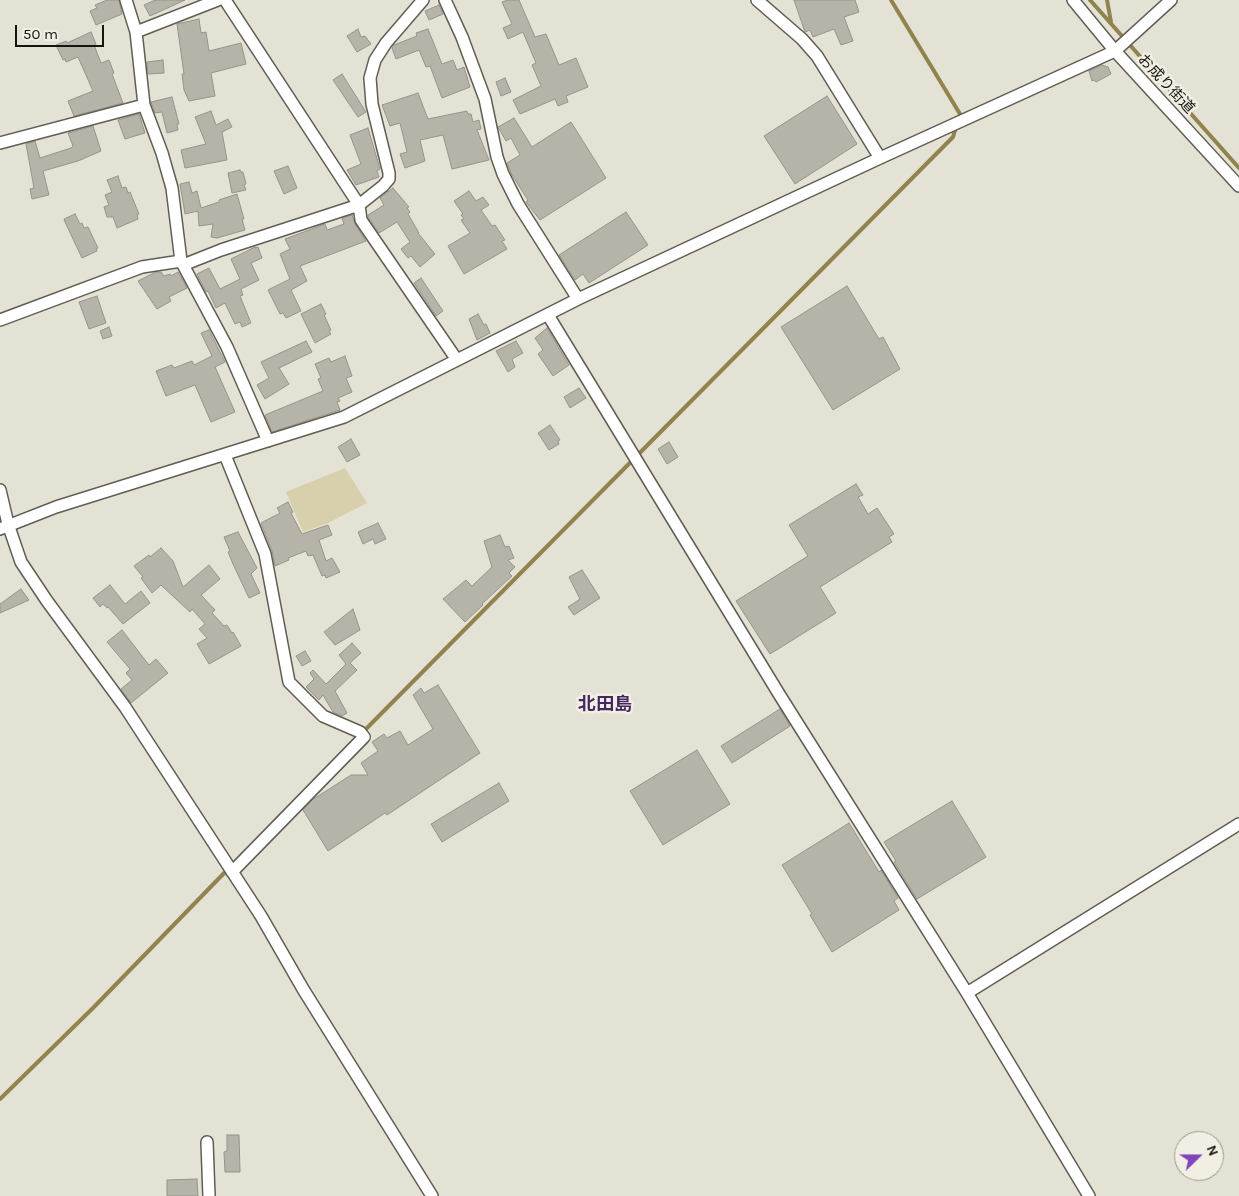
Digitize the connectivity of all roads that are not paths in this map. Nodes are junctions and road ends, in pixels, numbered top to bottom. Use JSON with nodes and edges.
{"nodes":[{"id":1,"x":126,"y":0,"type":"edge"},
{"id":2,"x":218,"y":0,"type":"edge"},
{"id":3,"x":224,"y":0,"type":"edge"},
{"id":4,"x":423,"y":0,"type":"edge"},
{"id":5,"x":445,"y":0,"type":"edge"},
{"id":6,"x":756,"y":0,"type":"edge"},
{"id":7,"x":1074,"y":0,"type":"edge"},
{"id":8,"x":1171,"y":0,"type":"edge"},
{"id":9,"x":136,"y":32,"type":"junction"},
{"id":10,"x":1116,"y":51,"type":"junction"},
{"id":11,"x":144,"y":105,"type":"junction"},
{"id":12,"x":0,"y":143,"type":"edge"},
{"id":13,"x":880,"y":158,"type":"junction"},
{"id":14,"x":1239,"y":186,"type":"edge"},
{"id":15,"x":359,"y":204,"type":"junction"},
{"id":16,"x":182,"y":263,"type":"junction"},
{"id":17,"x":578,"y":299,"type":"junction"},
{"id":18,"x":548,"y":315,"type":"junction"},
{"id":19,"x":0,"y":320,"type":"edge"},
{"id":20,"x":457,"y":360,"type":"junction"},
{"id":21,"x":268,"y":441,"type":"junction"},
{"id":22,"x":225,"y":454,"type":"junction"},
{"id":23,"x":0,"y":490,"type":"edge"},
{"id":24,"x":4,"y":526,"type":"edge"},
{"id":25,"x":1239,"y":824,"type":"edge"},
{"id":26,"x":232,"y":872,"type":"junction"},
{"id":27,"x":967,"y":992,"type":"junction"},
{"id":28,"x":207,"y":1142,"type":"dead end"},
{"id":29,"x":209,"y":1196,"type":"edge"},
{"id":30,"x":432,"y":1196,"type":"edge"},
{"id":31,"x":1089,"y":1196,"type":"edge"}],
"edges":[{"from":1,"to":9,"type":"street"},
{"from":2,"to":9,"type":"street"},
{"from":3,"to":15,"type":"street"},
{"from":4,"to":15,"type":"street"},
{"from":5,"to":17,"type":"street"},
{"from":6,"to":13,"type":"street"},
{"from":7,"to":10,"type":"street","name":"お成り街道"},
{"from":8,"to":10,"type":"street"},
{"from":9,"to":11,"type":"street"},
{"from":10,"to":13,"type":"street"},
{"from":10,"to":14,"type":"street","name":"お成り街道"},
{"from":11,"to":12,"type":"street"},
{"from":11,"to":16,"type":"street"},
{"from":13,"to":17,"type":"street"},
{"from":15,"to":16,"type":"street"},
{"from":15,"to":20,"type":"street"},
{"from":16,"to":19,"type":"street"},
{"from":16,"to":21,"type":"street"},
{"from":17,"to":18,"type":"street"},
{"from":18,"to":20,"type":"street"},
{"from":18,"to":27,"type":"street"},
{"from":20,"to":21,"type":"street"},
{"from":21,"to":22,"type":"street"},
{"from":22,"to":24,"type":"street"},
{"from":22,"to":26,"type":"street"},
{"from":23,"to":24,"type":"street"},
{"from":24,"to":26,"type":"street"},
{"from":25,"to":27,"type":"street"},
{"from":26,"to":30,"type":"street"},
{"from":27,"to":31,"type":"street"},
{"from":28,"to":29,"type":"street"}]}
